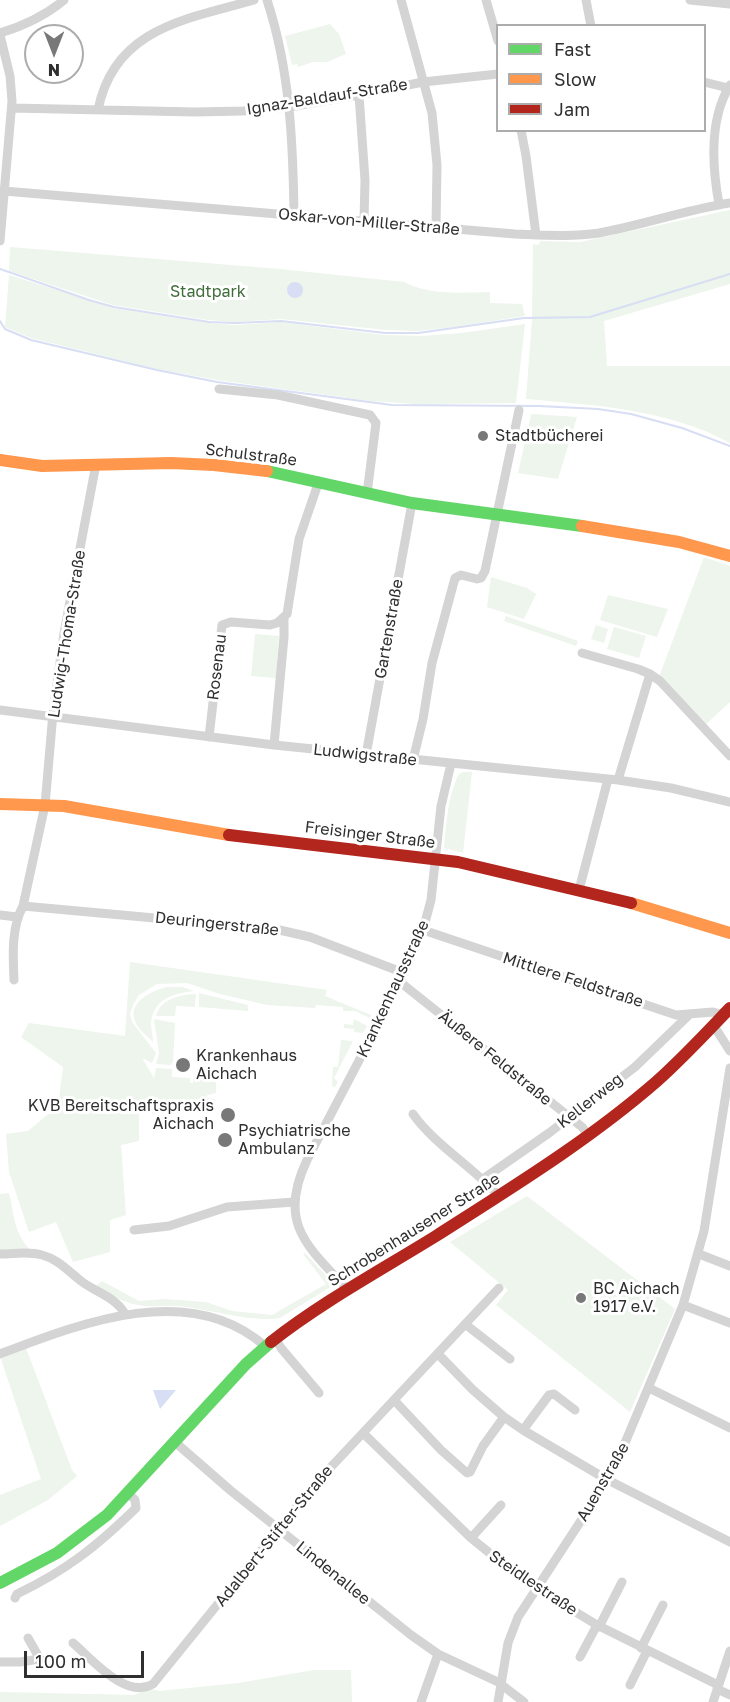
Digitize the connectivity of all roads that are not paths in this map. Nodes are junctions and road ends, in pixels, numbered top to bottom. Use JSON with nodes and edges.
{"nodes":[{"id":1,"x":64,"y":0,"type":"edge"},
{"id":2,"x":254,"y":0,"type":"edge"},
{"id":3,"x":267,"y":0,"type":"edge"},
{"id":4,"x":401,"y":0,"type":"edge"},
{"id":5,"x":486,"y":0,"type":"edge"},
{"id":6,"x":586,"y":0,"type":"edge"},
{"id":7,"x":690,"y":0,"type":"edge"},
{"id":8,"x":730,"y":4,"type":"edge"},
{"id":9,"x":591,"y":24,"type":"edge"},
{"id":10,"x":0,"y":34,"type":"edge"},
{"id":11,"x":496,"y":34,"type":"edge"},
{"id":12,"x":496,"y":74,"type":"edge"},
{"id":13,"x":423,"y":82,"type":"junction"},
{"id":14,"x":706,"y":82,"type":"edge"},
{"id":15,"x":729,"y":86,"type":"edge"},
{"id":16,"x":359,"y":95,"type":"junction"},
{"id":17,"x":289,"y":107,"type":"junction"},
{"id":18,"x":12,"y":108,"type":"junction"},
{"id":19,"x":98,"y":110,"type":"junction"},
{"id":20,"x":0,"y":131,"type":"edge"},
{"id":21,"x":521,"y":132,"type":"edge"},
{"id":22,"x":11,"y":134,"type":"junction"},
{"id":23,"x":4,"y":191,"type":"junction"},
{"id":24,"x":730,"y":203,"type":"edge"},
{"id":25,"x":719,"y":204,"type":"junction"},
{"id":26,"x":294,"y":215,"type":"junction"},
{"id":27,"x":364,"y":220,"type":"junction"},
{"id":28,"x":436,"y":227,"type":"junction"},
{"id":29,"x":536,"y":235,"type":"junction"},
{"id":30,"x":0,"y":241,"type":"edge"},
{"id":31,"x":219,"y":389,"type":"dead end"},
{"id":32,"x":519,"y":410,"type":"dead end"},
{"id":33,"x":0,"y":461,"type":"edge"},
{"id":34,"x":96,"y":464,"type":"junction"},
{"id":35,"x":319,"y":481,"type":"junction"},
{"id":36,"x":367,"y":494,"type":"junction"},
{"id":37,"x":412,"y":503,"type":"junction"},
{"id":38,"x":495,"y":515,"type":"junction"},
{"id":39,"x":730,"y":556,"type":"edge"},
{"id":40,"x":284,"y":618,"type":"junction"},
{"id":41,"x":582,"y":653,"type":"dead end"},
{"id":42,"x":650,"y":674,"type":"junction"},
{"id":43,"x":0,"y":710,"type":"edge"},
{"id":44,"x":52,"y":716,"type":"junction"},
{"id":45,"x":209,"y":737,"type":"junction"},
{"id":46,"x":274,"y":745,"type":"junction"},
{"id":47,"x":366,"y":755,"type":"junction"},
{"id":48,"x":730,"y":756,"type":"edge"},
{"id":49,"x":413,"y":760,"type":"junction"},
{"id":50,"x":451,"y":764,"type":"junction"},
{"id":51,"x":613,"y":780,"type":"junction"},
{"id":52,"x":730,"y":802,"type":"edge"},
{"id":53,"x":0,"y":804,"type":"edge"},
{"id":54,"x":45,"y":805,"type":"junction"},
{"id":55,"x":435,"y":859,"type":"junction"},
{"id":56,"x":579,"y":890,"type":"junction"},
{"id":57,"x":23,"y":906,"type":"junction"},
{"id":58,"x":0,"y":915,"type":"edge"},
{"id":59,"x":17,"y":917,"type":"junction"},
{"id":60,"x":423,"y":930,"type":"junction"},
{"id":61,"x":730,"y":933,"type":"edge"},
{"id":62,"x":404,"y":973,"type":"junction"},
{"id":63,"x":14,"y":980,"type":"dead end"},
{"id":64,"x":400,"y":982,"type":"junction"},
{"id":65,"x":727,"y":1011,"type":"edge"},
{"id":66,"x":690,"y":1014,"type":"junction"},
{"id":67,"x":714,"y":1026,"type":"junction"},
{"id":68,"x":730,"y":1051,"type":"edge"},
{"id":69,"x":730,"y":1068,"type":"edge"},
{"id":70,"x":413,"y":1114,"type":"dead end"},
{"id":71,"x":569,"y":1117,"type":"junction"},
{"id":72,"x":589,"y":1136,"type":"junction"},
{"id":73,"x":483,"y":1179,"type":"junction"},
{"id":74,"x":499,"y":1196,"type":"junction"},
{"id":75,"x":294,"y":1202,"type":"junction"},
{"id":76,"x":134,"y":1230,"type":"dead end"},
{"id":77,"x":0,"y":1254,"type":"edge"},
{"id":78,"x":699,"y":1254,"type":"junction"},
{"id":79,"x":730,"y":1266,"type":"edge"},
{"id":80,"x":499,"y":1288,"type":"dead end"},
{"id":81,"x":348,"y":1290,"type":"junction"},
{"id":82,"x":683,"y":1305,"type":"junction"},
{"id":83,"x":125,"y":1314,"type":"junction"},
{"id":84,"x":730,"y":1323,"type":"edge"},
{"id":85,"x":465,"y":1324,"type":"junction"},
{"id":86,"x":270,"y":1342,"type":"junction"},
{"id":87,"x":0,"y":1354,"type":"edge"},
{"id":88,"x":438,"y":1354,"type":"junction"},
{"id":89,"x":510,"y":1359,"type":"dead end"},
{"id":90,"x":649,"y":1388,"type":"junction"},
{"id":91,"x":319,"y":1393,"type":"dead end"},
{"id":92,"x":394,"y":1400,"type":"junction"},
{"id":93,"x":575,"y":1410,"type":"dead end"},
{"id":94,"x":504,"y":1417,"type":"junction"},
{"id":95,"x":730,"y":1428,"type":"edge"},
{"id":96,"x":523,"y":1430,"type":"junction"},
{"id":97,"x":363,"y":1433,"type":"junction"},
{"id":98,"x":176,"y":1443,"type":"junction"},
{"id":99,"x":606,"y":1479,"type":"junction"},
{"id":100,"x":129,"y":1494,"type":"junction"},
{"id":101,"x":501,"y":1505,"type":"dead end"},
{"id":102,"x":280,"y":1528,"type":"junction"},
{"id":103,"x":471,"y":1538,"type":"junction"},
{"id":104,"x":730,"y":1542,"type":"edge"},
{"id":105,"x":28,"y":1570,"type":"junction"},
{"id":106,"x":0,"y":1582,"type":"edge"},
{"id":107,"x":622,"y":1582,"type":"dead end"},
{"id":108,"x":35,"y":1585,"type":"junction"},
{"id":109,"x":536,"y":1588,"type":"junction"},
{"id":110,"x":15,"y":1598,"type":"dead end"},
{"id":111,"x":663,"y":1605,"type":"dead end"},
{"id":112,"x":598,"y":1626,"type":"junction"},
{"id":113,"x":28,"y":1638,"type":"dead end"},
{"id":114,"x":73,"y":1643,"type":"dead end"},
{"id":115,"x":644,"y":1650,"type":"junction"},
{"id":116,"x":730,"y":1651,"type":"edge"},
{"id":117,"x":438,"y":1654,"type":"junction"},
{"id":118,"x":580,"y":1657,"type":"dead end"},
{"id":119,"x":0,"y":1662,"type":"edge"},
{"id":120,"x":502,"y":1685,"type":"junction"},
{"id":121,"x":630,"y":1685,"type":"dead end"},
{"id":122,"x":717,"y":1687,"type":"junction"},
{"id":123,"x":730,"y":1695,"type":"edge"},
{"id":124,"x":421,"y":1702,"type":"edge"},
{"id":125,"x":498,"y":1702,"type":"edge"},
{"id":126,"x":524,"y":1702,"type":"edge"},
{"id":127,"x":713,"y":1702,"type":"edge"}],
"edges":[{"from":1,"to":10,"type":"street"},
{"from":2,"to":19,"type":"street"},
{"from":3,"to":17,"type":"street"},
{"from":4,"to":13,"type":"street"},
{"from":5,"to":11,"type":"street"},
{"from":6,"to":9,"type":"street"},
{"from":7,"to":8,"type":"street"},
{"from":10,"to":18,"type":"street"},
{"from":12,"to":13,"type":"street","name":"Ignaz-Baldauf-Straße"},
{"from":13,"to":16,"type":"street","name":"Ignaz-Baldauf-Straße"},
{"from":13,"to":28,"type":"street"},
{"from":14,"to":15,"type":"street"},
{"from":15,"to":25,"type":"street"},
{"from":16,"to":17,"type":"street","name":"Ignaz-Baldauf-Straße"},
{"from":16,"to":27,"type":"street"},
{"from":17,"to":19,"type":"street","name":"Ignaz-Baldauf-Straße"},
{"from":17,"to":26,"type":"street"},
{"from":18,"to":19,"type":"street","name":"Ignaz-Baldauf-Straße"},
{"from":18,"to":22,"type":"street"},
{"from":20,"to":22,"type":"street"},
{"from":21,"to":29,"type":"street"},
{"from":22,"to":23,"type":"street"},
{"from":23,"to":26,"type":"street","name":"Oskar-von-Miller-Straße"},
{"from":23,"to":30,"type":"street"},
{"from":24,"to":25,"type":"street","name":"Oskar-von-Miller-Straße"},
{"from":25,"to":29,"type":"street","name":"Oskar-von-Miller-Straße"},
{"from":26,"to":27,"type":"street","name":"Oskar-von-Miller-Straße"},
{"from":27,"to":28,"type":"street","name":"Oskar-von-Miller-Straße"},
{"from":28,"to":29,"type":"street","name":"Oskar-von-Miller-Straße"},
{"from":31,"to":36,"type":"street"},
{"from":32,"to":38,"type":"street"},
{"from":33,"to":34,"type":"main road","name":"Schulstraße"},
{"from":34,"to":35,"type":"main road","name":"Schulstraße"},
{"from":34,"to":44,"type":"street","name":"Ludwig-Thoma-Straße"},
{"from":35,"to":36,"type":"main road","name":"Schulstraße"},
{"from":35,"to":40,"type":"street"},
{"from":36,"to":37,"type":"main road","name":"Schulstraße"},
{"from":37,"to":38,"type":"main road","name":"Schulstraße"},
{"from":37,"to":47,"type":"street","name":"Gartenstraße"},
{"from":38,"to":39,"type":"main road","name":"Schulstraße"},
{"from":38,"to":49,"type":"street"},
{"from":40,"to":45,"type":"street","name":"Rosenau"},
{"from":40,"to":46,"type":"street"},
{"from":41,"to":42,"type":"street"},
{"from":42,"to":48,"type":"street"},
{"from":42,"to":51,"type":"street"},
{"from":43,"to":44,"type":"street","name":"Ludwigstraße"},
{"from":44,"to":45,"type":"street","name":"Ludwigstraße"},
{"from":44,"to":54,"type":"street","name":"Ludwig-Thoma-Straße"},
{"from":45,"to":46,"type":"street","name":"Ludwigstraße"},
{"from":46,"to":47,"type":"street","name":"Ludwigstraße"},
{"from":47,"to":49,"type":"street","name":"Ludwigstraße"},
{"from":49,"to":50,"type":"street","name":"Ludwigstraße"},
{"from":50,"to":51,"type":"street","name":"Ludwigstraße"},
{"from":50,"to":55,"type":"street","name":"Krankenhausstraße"},
{"from":51,"to":52,"type":"street","name":"Ludwigstraße"},
{"from":51,"to":56,"type":"street"},
{"from":53,"to":54,"type":"main road","name":"Freisinger Straße"},
{"from":54,"to":55,"type":"main road","name":"Freisinger Straße"},
{"from":54,"to":57,"type":"street","name":"Ludwig-Thoma-Straße"},
{"from":55,"to":56,"type":"main road","name":"Freisinger Straße"},
{"from":55,"to":60,"type":"street","name":"Krankenhausstraße"},
{"from":56,"to":61,"type":"main road","name":"Freisinger Straße"},
{"from":57,"to":59,"type":"street","name":"Ludwig-Thoma-Straße"},
{"from":57,"to":62,"type":"street","name":"Deuringerstraße"},
{"from":58,"to":59,"type":"street"},
{"from":59,"to":63,"type":"street"},
{"from":60,"to":62,"type":"street","name":"Krankenhausstraße"},
{"from":60,"to":66,"type":"street","name":"Mittlere Feldstraße"},
{"from":62,"to":64,"type":"street","name":"Krankenhausstraße"},
{"from":64,"to":71,"type":"street","name":"Äußere Feldstraße"},
{"from":64,"to":75,"type":"street","name":"Krankenhausstraße"},
{"from":65,"to":66,"type":"street","name":"Mittlere Feldstraße"},
{"from":65,"to":67,"type":"main road","name":"Schrobenhausener Straße"},
{"from":66,"to":71,"type":"street","name":"Kellerweg"},
{"from":67,"to":68,"type":"street"},
{"from":67,"to":72,"type":"main road","name":"Schrobenhausener Straße"},
{"from":69,"to":78,"type":"street","name":"Auenstraße"},
{"from":70,"to":73,"type":"street"},
{"from":71,"to":72,"type":"street","name":"Äußere Feldstraße"},
{"from":71,"to":73,"type":"street","name":"Kellerweg"},
{"from":72,"to":74,"type":"main road","name":"Schrobenhausener Straße"},
{"from":73,"to":74,"type":"street"},
{"from":74,"to":81,"type":"main road","name":"Schrobenhausener Straße"},
{"from":75,"to":76,"type":"street"},
{"from":75,"to":81,"type":"street","name":"Krankenhausstraße"},
{"from":77,"to":83,"type":"street"},
{"from":78,"to":79,"type":"street"},
{"from":78,"to":82,"type":"street","name":"Auenstraße"},
{"from":80,"to":85,"type":"street","name":"Adalbert-Stifter-Straße"},
{"from":81,"to":86,"type":"main road","name":"Schrobenhausener Straße"},
{"from":82,"to":84,"type":"street"},
{"from":82,"to":90,"type":"street","name":"Auenstraße"},
{"from":83,"to":86,"type":"street"},
{"from":83,"to":87,"type":"street"},
{"from":85,"to":88,"type":"street","name":"Adalbert-Stifter-Straße"},
{"from":85,"to":89,"type":"street"},
{"from":86,"to":91,"type":"street"},
{"from":86,"to":98,"type":"main road","name":"Schrobenhausener Straße"},
{"from":88,"to":92,"type":"street","name":"Adalbert-Stifter-Straße"},
{"from":88,"to":94,"type":"street"},
{"from":90,"to":95,"type":"street"},
{"from":90,"to":99,"type":"street","name":"Auenstraße"},
{"from":92,"to":94,"type":"street"},
{"from":92,"to":97,"type":"street","name":"Adalbert-Stifter-Straße"},
{"from":93,"to":96,"type":"street"},
{"from":94,"to":96,"type":"street"},
{"from":96,"to":99,"type":"street"},
{"from":97,"to":102,"type":"street","name":"Adalbert-Stifter-Straße"},
{"from":97,"to":103,"type":"street","name":"Steidlestraße"},
{"from":98,"to":100,"type":"main road","name":"Schrobenhausener Straße"},
{"from":98,"to":102,"type":"street","name":"Lindenallee"},
{"from":99,"to":104,"type":"street"},
{"from":99,"to":109,"type":"street","name":"Auenstraße"},
{"from":100,"to":105,"type":"main road","name":"Schrobenhausener Straße"},
{"from":100,"to":108,"type":"street"},
{"from":101,"to":103,"type":"street","name":"Steidlestraße"},
{"from":102,"to":114,"type":"street","name":"Adalbert-Stifter-Straße"},
{"from":102,"to":117,"type":"street","name":"Lindenallee"},
{"from":103,"to":109,"type":"street","name":"Steidlestraße"},
{"from":105,"to":106,"type":"main road","name":"Schrobenhausener Straße"},
{"from":105,"to":108,"type":"street"},
{"from":107,"to":112,"type":"street"},
{"from":108,"to":110,"type":"street"},
{"from":109,"to":112,"type":"street","name":"Steidlestraße"},
{"from":109,"to":120,"type":"street","name":"Auenstraße"},
{"from":111,"to":115,"type":"street"},
{"from":112,"to":115,"type":"street","name":"Steidlestraße"},
{"from":112,"to":118,"type":"street"},
{"from":113,"to":119,"type":"street"},
{"from":115,"to":121,"type":"street"},
{"from":115,"to":122,"type":"street","name":"Steidlestraße"},
{"from":116,"to":122,"type":"street"},
{"from":117,"to":120,"type":"street","name":"Lindenallee"},
{"from":117,"to":124,"type":"street"},
{"from":120,"to":125,"type":"street","name":"Auenstraße"},
{"from":120,"to":126,"type":"street","name":"Lindenallee"},
{"from":122,"to":123,"type":"street","name":"Steidlestraße"},
{"from":122,"to":127,"type":"street"}]}
